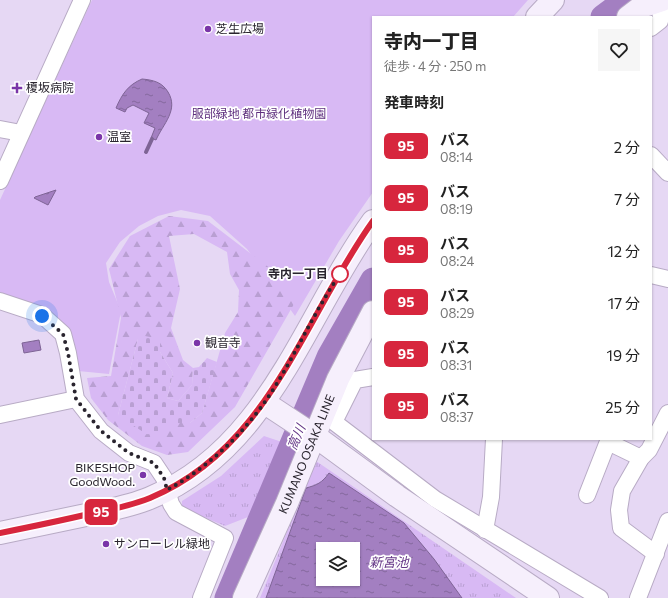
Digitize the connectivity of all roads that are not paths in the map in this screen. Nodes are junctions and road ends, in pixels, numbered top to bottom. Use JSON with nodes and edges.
{"nodes":[{"id":1,"x":82,"y":0,"type":"edge"},
{"id":2,"x":553,"y":0,"type":"edge"},
{"id":3,"x":663,"y":0,"type":"edge"},
{"id":4,"x":539,"y":16,"type":"edge"},
{"id":5,"x":629,"y":16,"type":"edge"},
{"id":6,"x":652,"y":27,"type":"edge"},
{"id":7,"x":0,"y":129,"type":"edge"},
{"id":8,"x":21,"y":133,"type":"junction"},
{"id":9,"x":652,"y":157,"type":"edge"},
{"id":10,"x":668,"y":173,"type":"edge"},
{"id":11,"x":0,"y":181,"type":"edge"},
{"id":12,"x":372,"y":223,"type":"edge"},
{"id":13,"x":652,"y":275,"type":"edge"},
{"id":14,"x":668,"y":279,"type":"edge"},
{"id":15,"x":0,"y":301,"type":"edge"},
{"id":16,"x":372,"y":314,"type":"edge"},
{"id":17,"x":372,"y":377,"type":"edge"},
{"id":18,"x":76,"y":399,"type":"junction"},
{"id":19,"x":273,"y":408,"type":"junction"},
{"id":20,"x":668,"y":413,"type":"edge"},
{"id":21,"x":0,"y":415,"type":"edge"},
{"id":22,"x":315,"y":436,"type":"junction"},
{"id":23,"x":494,"y":440,"type":"edge"},
{"id":24,"x":608,"y":441,"type":"edge"},
{"id":25,"x":641,"y":458,"type":"junction"},
{"id":26,"x":404,"y":488,"type":"junction"},
{"id":27,"x":167,"y":490,"type":"junction"},
{"id":28,"x":587,"y":495,"type":"dead end"},
{"id":29,"x":668,"y":521,"type":"edge"},
{"id":30,"x":485,"y":530,"type":"junction"},
{"id":31,"x":0,"y":533,"type":"edge"},
{"id":32,"x":656,"y":554,"type":"junction"},
{"id":33,"x":201,"y":598,"type":"edge"},
{"id":34,"x":244,"y":598,"type":"edge"},
{"id":35,"x":548,"y":598,"type":"edge"},
{"id":36,"x":600,"y":598,"type":"edge"},
{"id":37,"x":638,"y":598,"type":"edge"}],
"edges":[{"from":1,"to":8,"type":"street"},
{"from":2,"to":4,"type":"street"},
{"from":3,"to":5,"type":"street"},
{"from":3,"to":6,"type":"street"},
{"from":7,"to":8,"type":"street"},
{"from":8,"to":11,"type":"street"},
{"from":9,"to":10,"type":"street"},
{"from":12,"to":19,"type":"street"},
{"from":13,"to":14,"type":"street"},
{"from":15,"to":18,"type":"street"},
{"from":16,"to":22,"type":"street","name":"KUMANO OSAKA LINE"},
{"from":17,"to":26,"type":"street"},
{"from":18,"to":21,"type":"street"},
{"from":18,"to":27,"type":"street"},
{"from":19,"to":22,"type":"street"},
{"from":19,"to":27,"type":"street"},
{"from":20,"to":25,"type":"street"},
{"from":22,"to":26,"type":"street"},
{"from":22,"to":34,"type":"street","name":"KUMANO OSAKA LINE"},
{"from":23,"to":30,"type":"street"},
{"from":24,"to":25,"type":"street"},
{"from":24,"to":28,"type":"street"},
{"from":25,"to":32,"type":"street"},
{"from":26,"to":30,"type":"street"},
{"from":26,"to":35,"type":"street"},
{"from":27,"to":31,"type":"street"},
{"from":27,"to":33,"type":"street"},
{"from":29,"to":32,"type":"street"},
{"from":30,"to":36,"type":"street"},
{"from":32,"to":37,"type":"street"}]}
